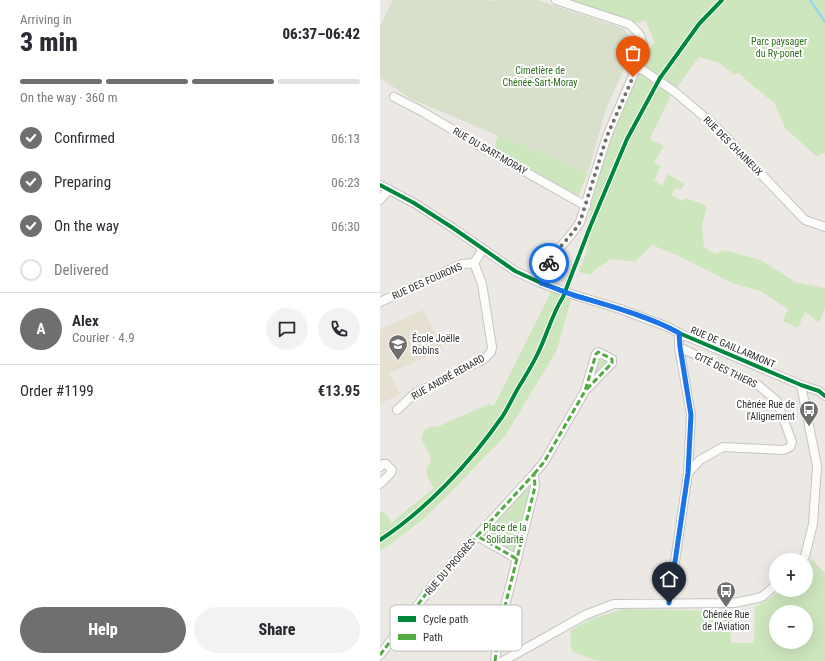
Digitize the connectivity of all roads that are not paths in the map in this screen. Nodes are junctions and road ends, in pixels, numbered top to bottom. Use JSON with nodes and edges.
{"nodes":[{"id":1,"x":556,"y":0,"type":"edge"},
{"id":2,"x":640,"y":69,"type":"junction"},
{"id":3,"x":394,"y":96,"type":"dead end"},
{"id":4,"x":380,"y":185,"type":"edge"},
{"id":5,"x":388,"y":189,"type":"junction"},
{"id":6,"x":380,"y":200,"type":"edge"},
{"id":7,"x":586,"y":206,"type":"junction"},
{"id":8,"x":825,"y":227,"type":"edge"},
{"id":9,"x":483,"y":249,"type":"junction"},
{"id":10,"x":474,"y":264,"type":"junction"},
{"id":11,"x":541,"y":283,"type":"junction"},
{"id":12,"x":380,"y":302,"type":"edge"},
{"id":13,"x":679,"y":333,"type":"junction"},
{"id":14,"x":680,"y":347,"type":"junction"},
{"id":15,"x":801,"y":385,"type":"junction"},
{"id":16,"x":585,"y":391,"type":"dead end"},
{"id":17,"x":823,"y":392,"type":"edge"},
{"id":18,"x":397,"y":410,"type":"dead end"},
{"id":19,"x":380,"y":467,"type":"edge"},
{"id":20,"x":688,"y":473,"type":"junction"},
{"id":21,"x":534,"y":474,"type":"junction"},
{"id":22,"x":380,"y":484,"type":"edge"},
{"id":23,"x":477,"y":536,"type":"junction"},
{"id":24,"x":806,"y":553,"type":"edge"},
{"id":25,"x":517,"y":559,"type":"junction"},
{"id":26,"x":769,"y":591,"type":"edge"},
{"id":27,"x":669,"y":603,"type":"junction"},
{"id":28,"x":418,"y":605,"type":"edge"},
{"id":29,"x":505,"y":605,"type":"edge"},
{"id":30,"x":390,"y":642,"type":"edge"},
{"id":31,"x":496,"y":651,"type":"edge"},
{"id":32,"x":380,"y":655,"type":"edge"},
{"id":33,"x":495,"y":661,"type":"edge"},
{"id":34,"x":503,"y":661,"type":"edge"}],
"edges":[{"from":1,"to":2,"type":"street"},
{"from":2,"to":7,"type":"street"},
{"from":2,"to":8,"type":"street","name":"RUE DES CHAINEUX"},
{"from":3,"to":7,"type":"street","name":"RUE DU SART-MORAY"},
{"from":4,"to":5,"type":"street","name":"RUE DE GAILLARMONT"},
{"from":5,"to":6,"type":"street"},
{"from":5,"to":9,"type":"street","name":"RUE DE GAILLARMONT"},
{"from":7,"to":11,"type":"street"},
{"from":9,"to":10,"type":"street"},
{"from":9,"to":11,"type":"street","name":"RUE DE GAILLARMONT"},
{"from":10,"to":12,"type":"street","name":"RUE DES FOURONS"},
{"from":10,"to":18,"type":"street","name":"RUE ANDRÉ RENARD"},
{"from":11,"to":13,"type":"street","name":"RUE DE GAILLARMONT"},
{"from":13,"to":14,"type":"street"},
{"from":13,"to":15,"type":"street","name":"RUE DE GAILLARMONT"},
{"from":14,"to":20,"type":"street"},
{"from":14,"to":20,"type":"street","name":"CITÉ DES THIERS"},
{"from":15,"to":17,"type":"street","name":"RUE DE GAILLARMONT"},
{"from":15,"to":24,"type":"street"},
{"from":16,"to":21,"type":"street"},
{"from":19,"to":22,"type":"street"},
{"from":20,"to":27,"type":"street"},
{"from":21,"to":23,"type":"street"},
{"from":21,"to":25,"type":"street"},
{"from":23,"to":25,"type":"street"},
{"from":23,"to":28,"type":"street","name":"RUE DU PROGRÈS"},
{"from":25,"to":29,"type":"street"},
{"from":26,"to":27,"type":"street"},
{"from":27,"to":34,"type":"street"},
{"from":30,"to":32,"type":"street","name":"RUE DU PROGRÈS"},
{"from":31,"to":33,"type":"street"}]}
